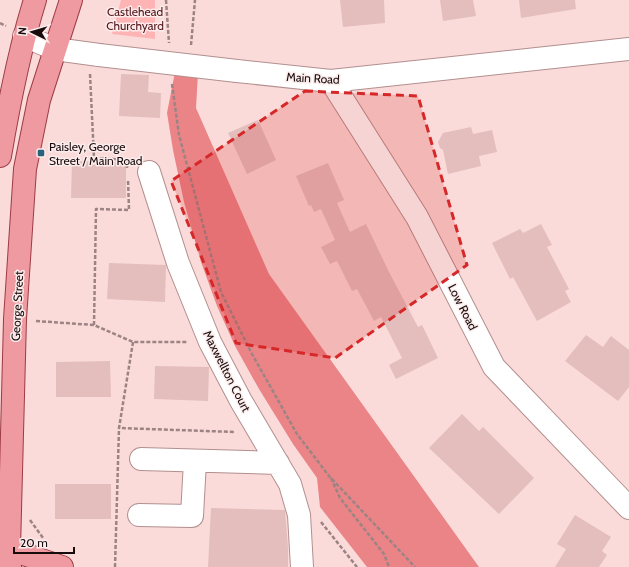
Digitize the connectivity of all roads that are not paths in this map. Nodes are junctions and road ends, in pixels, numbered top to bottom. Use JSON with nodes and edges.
{"nodes":[{"id":1,"x":35,"y":0,"type":"edge"},
{"id":2,"x":71,"y":0,"type":"edge"},
{"id":3,"x":24,"y":36,"type":"junction"},
{"id":4,"x":55,"y":49,"type":"junction"},
{"id":5,"x":629,"y":49,"type":"edge"},
{"id":6,"x":331,"y":81,"type":"junction"},
{"id":7,"x":0,"y":156,"type":"edge"},
{"id":8,"x":149,"y":172,"type":"road end"},
{"id":9,"x":141,"y":459,"type":"dead end"},
{"id":10,"x":195,"y":461,"type":"junction"},
{"id":11,"x":278,"y":463,"type":"junction"},
{"id":12,"x":629,"y":508,"type":"edge"},
{"id":13,"x":139,"y":515,"type":"dead end"},
{"id":14,"x":6,"y":556,"type":"edge"},
{"id":15,"x":62,"y":567,"type":"edge"},
{"id":16,"x":302,"y":567,"type":"edge"}],
"edges":[{"from":1,"to":3,"type":"main road"},
{"from":2,"to":4,"type":"main road","name":"George Street"},
{"from":3,"to":4,"type":"street","name":"Main Road"},
{"from":3,"to":7,"type":"main road"},
{"from":4,"to":6,"type":"street","name":"Main Road","bridge":true},
{"from":4,"to":14,"type":"main road","name":"George Street"},
{"from":5,"to":6,"type":"street","name":"Main Road"},
{"from":6,"to":12,"type":"street","name":"Low Road"},
{"from":8,"to":11,"type":"street","name":"Maxwellton Court"},
{"from":9,"to":10,"type":"street"},
{"from":10,"to":11,"type":"street"},
{"from":10,"to":13,"type":"street"},
{"from":11,"to":16,"type":"street","name":"Maxwellton Court"},
{"from":14,"to":15,"type":"main road"}]}
